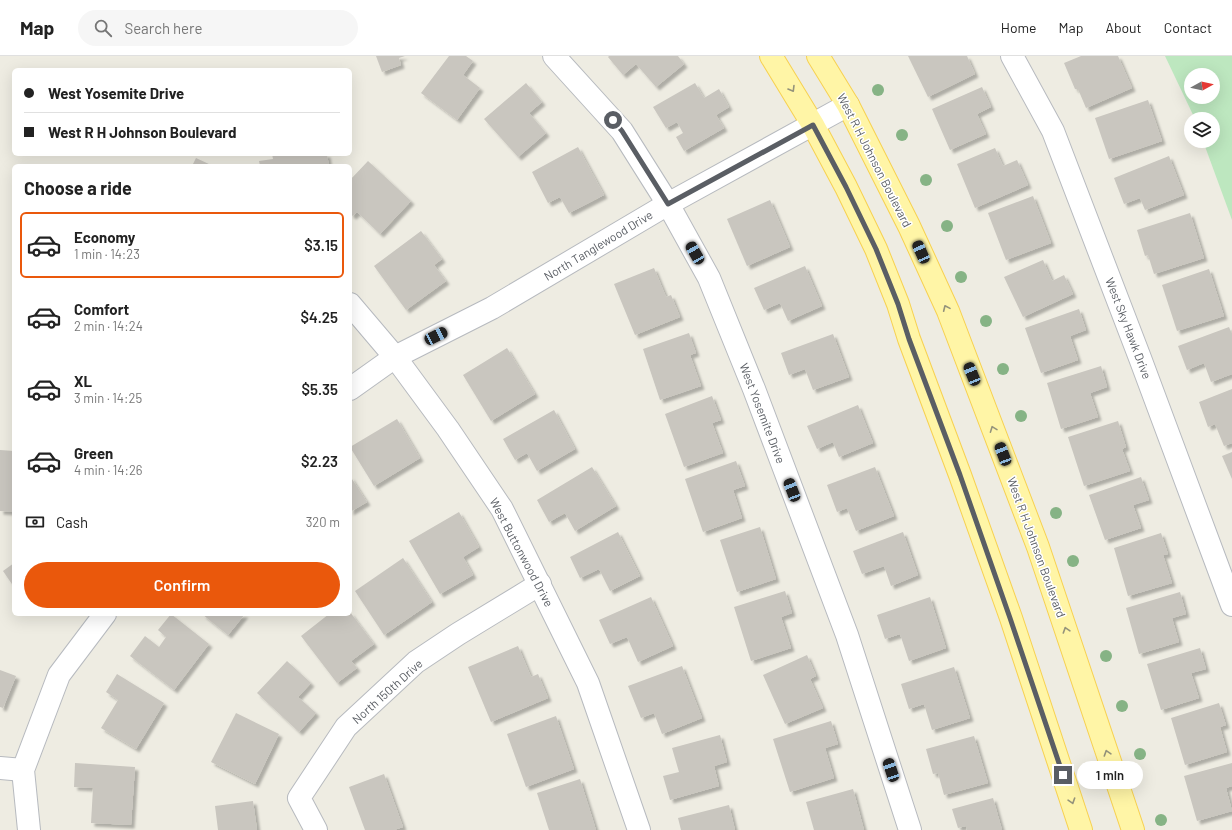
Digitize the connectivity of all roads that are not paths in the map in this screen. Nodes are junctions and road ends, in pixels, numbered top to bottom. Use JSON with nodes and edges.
{"nodes":[{"id":1,"x":554,"y":56,"type":"edge"},
{"id":2,"x":771,"y":56,"type":"edge"},
{"id":3,"x":818,"y":56,"type":"edge"},
{"id":4,"x":1012,"y":56,"type":"edge"},
{"id":5,"x":848,"y":105,"type":"junction"},
{"id":6,"x":813,"y":125,"type":"junction"},
{"id":7,"x":668,"y":204,"type":"junction"},
{"id":8,"x":352,"y":306,"type":"edge"},
{"id":9,"x":395,"y":357,"type":"junction"},
{"id":10,"x":352,"y":388,"type":"edge"},
{"id":11,"x":540,"y":584,"type":"junction"},
{"id":12,"x":1232,"y":605,"type":"edge"},
{"id":13,"x":103,"y":616,"type":"edge"},
{"id":14,"x":0,"y":768,"type":"edge"},
{"id":15,"x":23,"y":770,"type":"junction"},
{"id":16,"x":29,"y":830,"type":"edge"},
{"id":17,"x":316,"y":830,"type":"edge"},
{"id":18,"x":639,"y":830,"type":"edge"},
{"id":19,"x":910,"y":830,"type":"edge"},
{"id":20,"x":1081,"y":830,"type":"edge"},
{"id":21,"x":1133,"y":830,"type":"edge"}],
"edges":[{"from":1,"to":7,"type":"street","name":"West Yosemite Drive"},
{"from":2,"to":6,"type":"main road","one_way":true},
{"from":3,"to":5,"type":"main road","name":"West R H Johnson Boulevard"},
{"from":4,"to":12,"type":"street","name":"West Sky Hawk Drive"},
{"from":5,"to":6,"type":"street","name":"North Tanglewood Drive"},
{"from":21,"to":5,"type":"main road","name":"West R H Johnson Boulevard","one_way":true},
{"from":6,"to":7,"type":"street","name":"North Tanglewood Drive"},
{"from":6,"to":20,"type":"main road","one_way":true},
{"from":7,"to":9,"type":"street","name":"North Tanglewood Drive"},
{"from":7,"to":19,"type":"street","name":"West Yosemite Drive"},
{"from":8,"to":9,"type":"street","name":"West Buttonwood Drive"},
{"from":9,"to":10,"type":"street","name":"North Tanglewood Drive"},
{"from":9,"to":11,"type":"street","name":"West Buttonwood Drive"},
{"from":11,"to":17,"type":"street","name":"North 150th Drive"},
{"from":11,"to":18,"type":"street","name":"West Buttonwood Drive"},
{"from":13,"to":15,"type":"street"},
{"from":14,"to":15,"type":"street"},
{"from":15,"to":16,"type":"street"}]}
